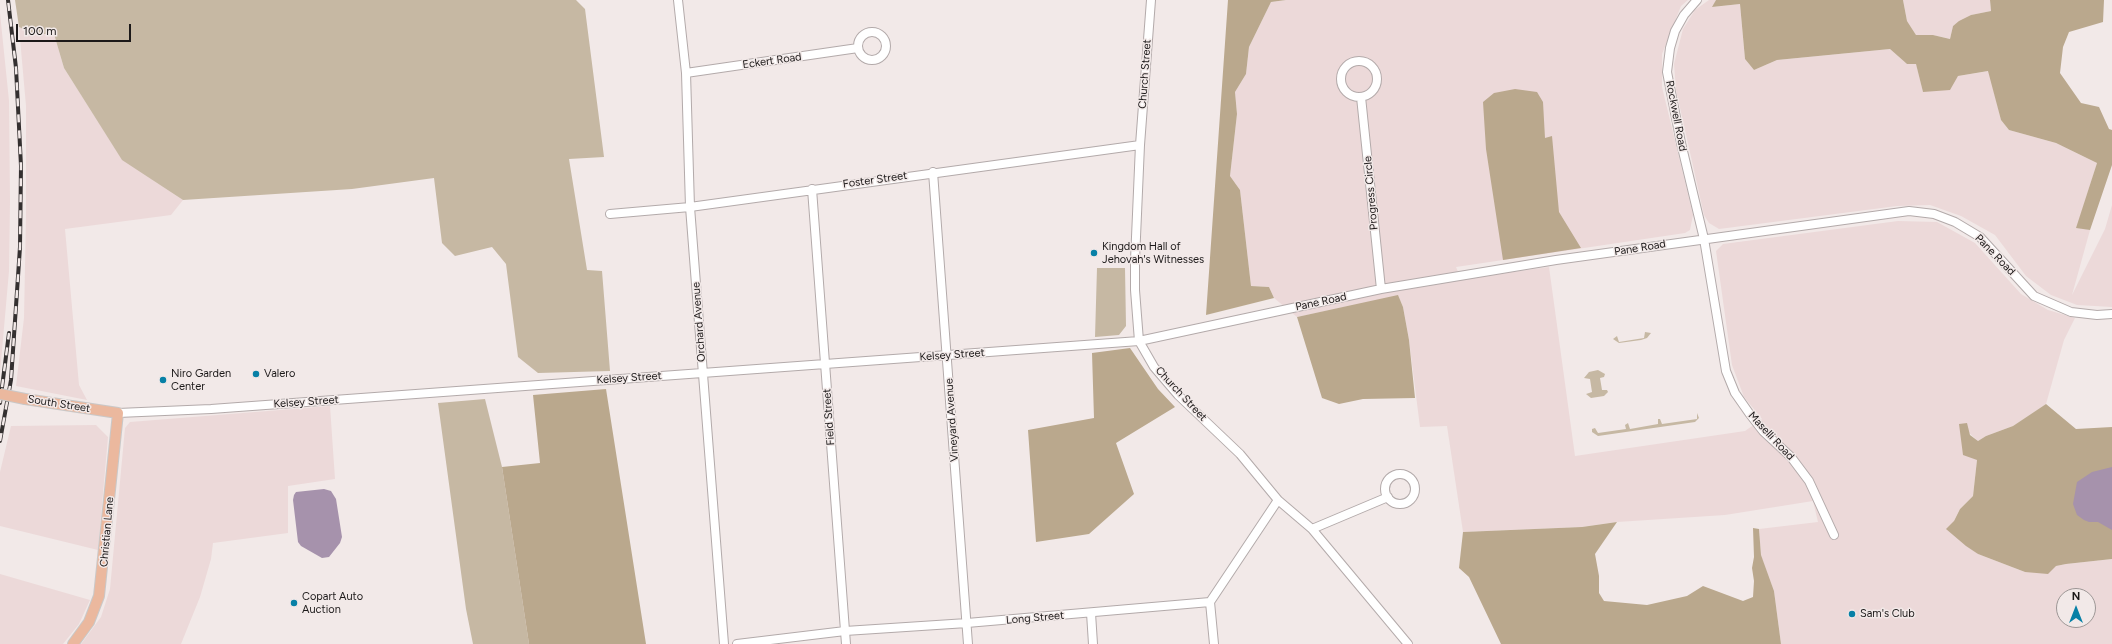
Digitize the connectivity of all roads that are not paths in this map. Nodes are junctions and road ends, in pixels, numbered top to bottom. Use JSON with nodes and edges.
{"nodes":[{"id":1,"x":678,"y":0,"type":"edge"},
{"id":2,"x":1151,"y":0,"type":"edge"},
{"id":3,"x":1697,"y":0,"type":"edge"},
{"id":4,"x":858,"y":48,"type":"dead end"},
{"id":5,"x":686,"y":73,"type":"junction"},
{"id":6,"x":1362,"y":97,"type":"junction"},
{"id":7,"x":1140,"y":145,"type":"junction"},
{"id":8,"x":933,"y":172,"type":"junction"},
{"id":9,"x":812,"y":189,"type":"junction"},
{"id":10,"x":690,"y":206,"type":"junction"},
{"id":11,"x":610,"y":214,"type":"dead end"},
{"id":12,"x":1704,"y":239,"type":"junction"},
{"id":13,"x":1381,"y":289,"type":"junction"},
{"id":14,"x":2112,"y":314,"type":"edge"},
{"id":15,"x":1140,"y":341,"type":"junction"},
{"id":16,"x":947,"y":356,"type":"junction"},
{"id":17,"x":825,"y":364,"type":"junction"},
{"id":18,"x":702,"y":372,"type":"junction"},
{"id":19,"x":0,"y":394,"type":"edge"},
{"id":20,"x":118,"y":413,"type":"junction"},
{"id":21,"x":1388,"y":497,"type":"dead end"},
{"id":22,"x":1278,"y":500,"type":"junction"},
{"id":23,"x":1312,"y":529,"type":"junction"},
{"id":24,"x":1834,"y":535,"type":"dead end"},
{"id":25,"x":1210,"y":602,"type":"junction"},
{"id":26,"x":1091,"y":613,"type":"junction"},
{"id":27,"x":967,"y":623,"type":"junction"},
{"id":28,"x":846,"y":631,"type":"junction"},
{"id":29,"x":73,"y":644,"type":"edge"},
{"id":30,"x":724,"y":644,"type":"edge"},
{"id":31,"x":737,"y":644,"type":"edge"},
{"id":32,"x":846,"y":644,"type":"edge"},
{"id":33,"x":968,"y":644,"type":"edge"},
{"id":34,"x":1093,"y":644,"type":"edge"},
{"id":35,"x":1214,"y":644,"type":"edge"},
{"id":36,"x":1408,"y":644,"type":"edge"}],
"edges":[{"from":1,"to":5,"type":"street","name":"Orchard Avenue"},
{"from":2,"to":7,"type":"street","name":"Church Street"},
{"from":3,"to":12,"type":"street","name":"Rockwell Road"},
{"from":4,"to":5,"type":"street","name":"Eckert Road"},
{"from":5,"to":10,"type":"street","name":"Orchard Avenue"},
{"from":6,"to":6,"type":"street"},
{"from":6,"to":13,"type":"street","name":"Progress Circle"},
{"from":7,"to":8,"type":"street","name":"Foster Street"},
{"from":7,"to":15,"type":"street","name":"Church Street"},
{"from":8,"to":9,"type":"street","name":"Foster Street"},
{"from":8,"to":16,"type":"street","name":"Vineyard Avenue"},
{"from":9,"to":10,"type":"street","name":"Foster Street"},
{"from":9,"to":17,"type":"street","name":"Field Street"},
{"from":10,"to":11,"type":"street","name":"Foster Street"},
{"from":10,"to":18,"type":"street","name":"Orchard Avenue"},
{"from":12,"to":13,"type":"street","name":"Pane Road"},
{"from":12,"to":14,"type":"street","name":"Pane Road"},
{"from":12,"to":24,"type":"street","name":"Maselli Road"},
{"from":13,"to":15,"type":"street","name":"Pane Road"},
{"from":15,"to":16,"type":"street","name":"Kelsey Street"},
{"from":15,"to":22,"type":"street","name":"Church Street"},
{"from":16,"to":17,"type":"street","name":"Kelsey Street"},
{"from":16,"to":27,"type":"street","name":"Vineyard Avenue"},
{"from":17,"to":18,"type":"street","name":"Kelsey Street"},
{"from":17,"to":28,"type":"street","name":"Field Street"},
{"from":18,"to":20,"type":"street","name":"Kelsey Street"},
{"from":18,"to":30,"type":"street","name":"Orchard Avenue"},
{"from":19,"to":20,"type":"main road","name":"South Street","bridge":true},
{"from":20,"to":29,"type":"main road","name":"Christian Lane"},
{"from":21,"to":23,"type":"street"},
{"from":22,"to":23,"type":"street","name":"Church Street"},
{"from":22,"to":25,"type":"street"},
{"from":23,"to":36,"type":"street","name":"Church Street"},
{"from":25,"to":26,"type":"street","name":"Long Street"},
{"from":25,"to":35,"type":"street"},
{"from":26,"to":27,"type":"street","name":"Long Street"},
{"from":26,"to":34,"type":"street"},
{"from":27,"to":28,"type":"street","name":"Long Street"},
{"from":27,"to":33,"type":"street","name":"Vineyard Avenue"},
{"from":28,"to":31,"type":"street","name":"Long Street"},
{"from":28,"to":32,"type":"street","name":"Field Street"}]}
